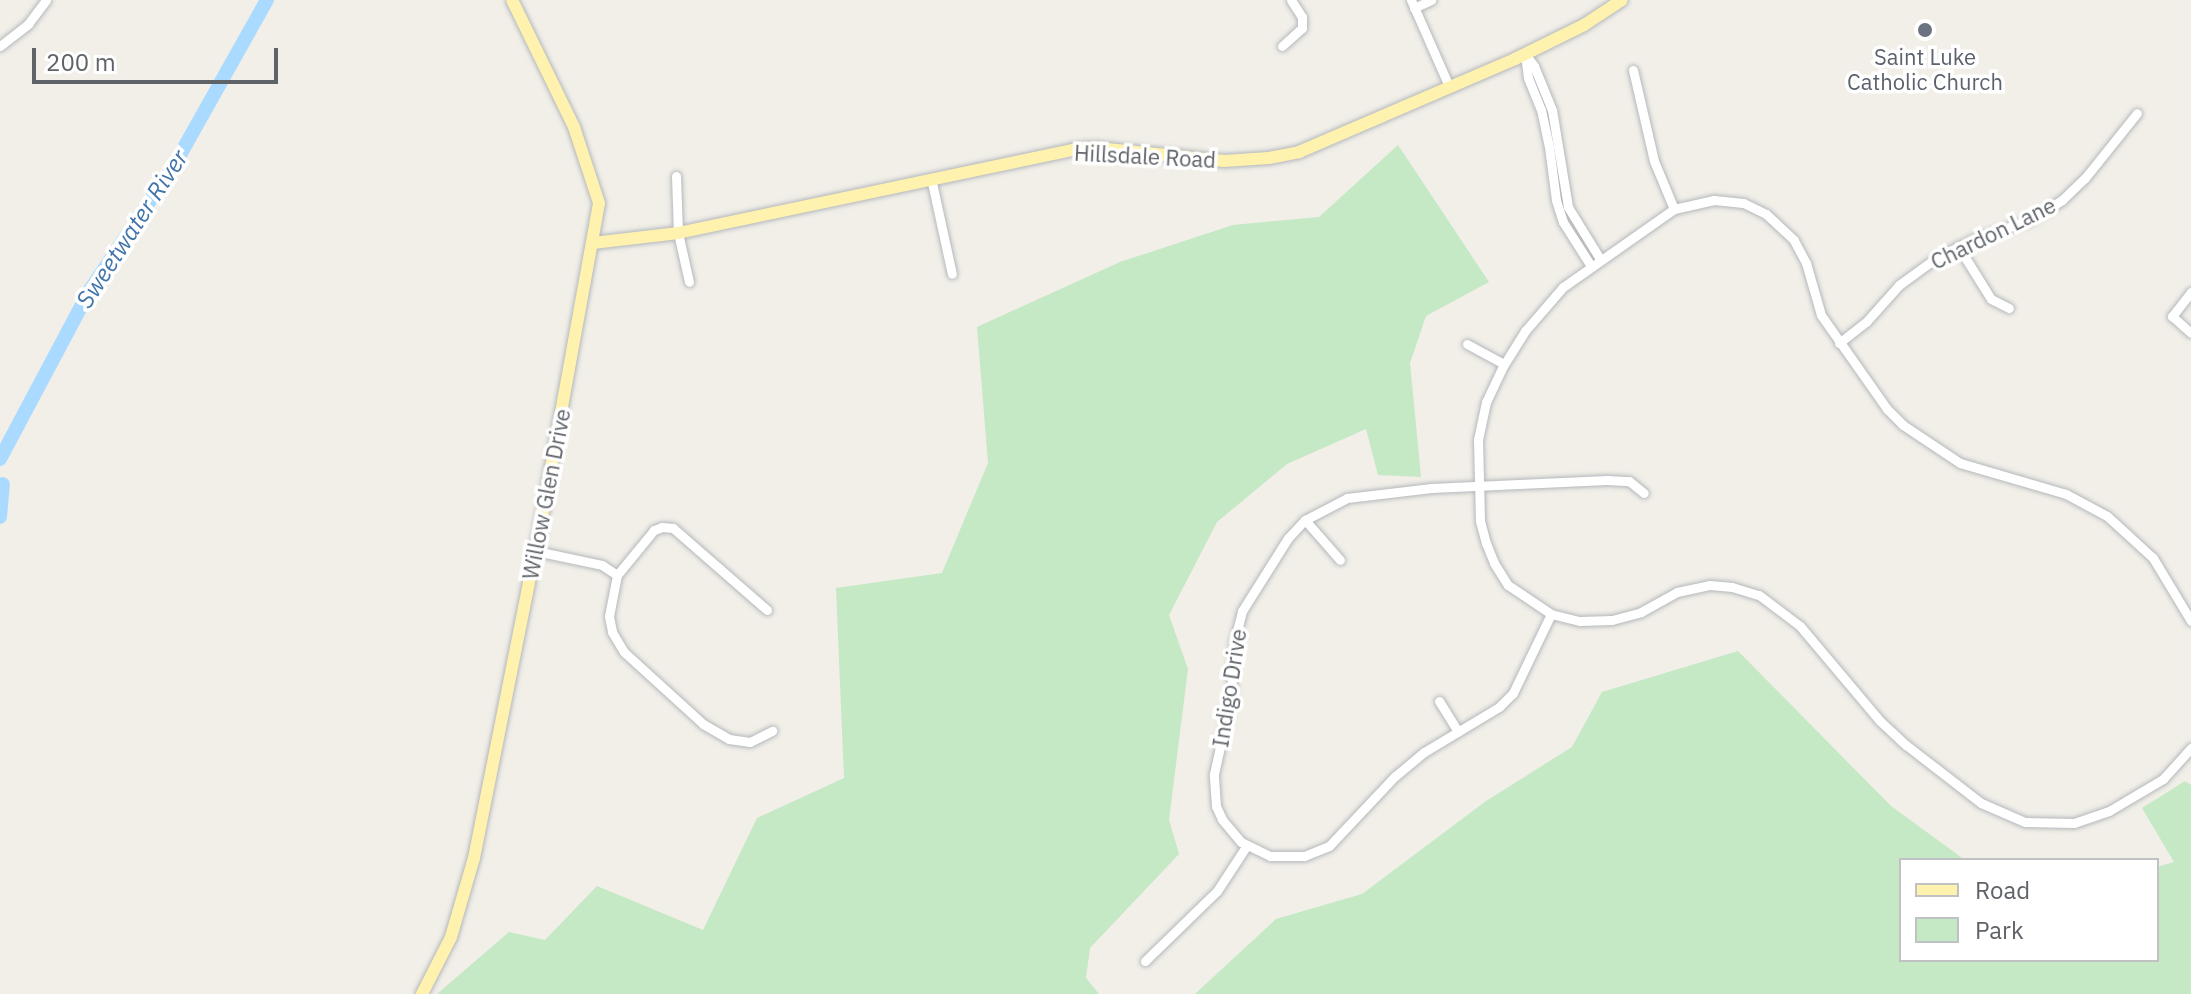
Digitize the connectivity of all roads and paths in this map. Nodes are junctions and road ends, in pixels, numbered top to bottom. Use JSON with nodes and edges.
{"nodes":[{"id":1,"x":46,"y":0,"type":"edge"},
{"id":2,"x":512,"y":0,"type":"edge"},
{"id":3,"x":1291,"y":0,"type":"edge"},
{"id":4,"x":1431,"y":0,"type":"edge"},
{"id":5,"x":1622,"y":0,"type":"edge"},
{"id":6,"x":1412,"y":4,"type":"edge"},
{"id":7,"x":0,"y":46,"type":"edge"},
{"id":8,"x":1282,"y":46,"type":"dead end"},
{"id":9,"x":1525,"y":54,"type":"junction"},
{"id":10,"x":1633,"y":70,"type":"dead end"},
{"id":11,"x":1449,"y":86,"type":"junction"},
{"id":12,"x":2137,"y":113,"type":"dead end"},
{"id":13,"x":676,"y":176,"type":"dead end"},
{"id":14,"x":931,"y":178,"type":"junction"},
{"id":15,"x":1674,"y":209,"type":"junction"},
{"id":16,"x":678,"y":233,"type":"junction"},
{"id":17,"x":593,"y":243,"type":"junction"},
{"id":18,"x":1958,"y":246,"type":"junction"},
{"id":19,"x":1595,"y":263,"type":"junction"},
{"id":20,"x":952,"y":274,"type":"dead end"},
{"id":21,"x":689,"y":282,"type":"dead end"},
{"id":22,"x":2191,"y":292,"type":"edge"},
{"id":23,"x":2009,"y":308,"type":"dead end"},
{"id":24,"x":2191,"y":333,"type":"edge"},
{"id":25,"x":1839,"y":343,"type":"junction"},
{"id":26,"x":1467,"y":344,"type":"dead end"},
{"id":27,"x":1504,"y":364,"type":"junction"},
{"id":28,"x":1480,"y":484,"type":"junction"},
{"id":29,"x":1644,"y":493,"type":"dead end"},
{"id":30,"x":1305,"y":520,"type":"junction"},
{"id":31,"x":536,"y":551,"type":"junction"},
{"id":32,"x":1340,"y":560,"type":"dead end"},
{"id":33,"x":617,"y":575,"type":"junction"},
{"id":34,"x":767,"y":610,"type":"dead end"},
{"id":35,"x":1551,"y":614,"type":"junction"},
{"id":36,"x":2191,"y":621,"type":"edge"},
{"id":37,"x":1439,"y":701,"type":"dead end"},
{"id":38,"x":772,"y":731,"type":"dead end"},
{"id":39,"x":1458,"y":732,"type":"junction"},
{"id":40,"x":2191,"y":748,"type":"edge"},
{"id":41,"x":1247,"y":845,"type":"junction"},
{"id":42,"x":1145,"y":961,"type":"dead end"},
{"id":43,"x":422,"y":994,"type":"edge"}],
"edges":[{"from":1,"to":7,"type":"street"},
{"from":2,"to":17,"type":"main road","name":"Willow Glen Drive"},
{"from":3,"to":8,"type":"street"},
{"from":4,"to":6,"type":"street"},
{"from":5,"to":9,"type":"main road","name":"Hillsdale Road"},
{"from":6,"to":11,"type":"street"},
{"from":9,"to":11,"type":"main road","name":"Hillsdale Road"},
{"from":9,"to":19,"type":"street"},
{"from":10,"to":15,"type":"street"},
{"from":11,"to":14,"type":"main road","name":"Hillsdale Road"},
{"from":12,"to":18,"type":"street","name":"Chardon Lane"},
{"from":13,"to":16,"type":"street"},
{"from":14,"to":16,"type":"main road","name":"Hillsdale Road"},
{"from":14,"to":20,"type":"street"},
{"from":15,"to":19,"type":"street"},
{"from":15,"to":25,"type":"street"},
{"from":16,"to":17,"type":"main road","name":"Hillsdale Road"},
{"from":16,"to":21,"type":"street"},
{"from":17,"to":31,"type":"main road","name":"Willow Glen Drive"},
{"from":18,"to":23,"type":"street"},
{"from":18,"to":25,"type":"street","name":"Chardon Lane"},
{"from":19,"to":27,"type":"street"},
{"from":22,"to":24,"type":"street"},
{"from":25,"to":36,"type":"street"},
{"from":26,"to":27,"type":"street"},
{"from":27,"to":28,"type":"street"},
{"from":28,"to":29,"type":"street","name":"Indigo Drive"},
{"from":28,"to":30,"type":"street","name":"Indigo Drive"},
{"from":28,"to":35,"type":"street"},
{"from":30,"to":32,"type":"street"},
{"from":30,"to":41,"type":"street","name":"Indigo Drive"},
{"from":31,"to":33,"type":"street"},
{"from":31,"to":43,"type":"main road","name":"Willow Glen Drive"},
{"from":33,"to":34,"type":"street"},
{"from":33,"to":38,"type":"street"},
{"from":35,"to":39,"type":"street"},
{"from":35,"to":40,"type":"street"},
{"from":37,"to":39,"type":"street"},
{"from":39,"to":41,"type":"street"},
{"from":41,"to":42,"type":"street"}]}
